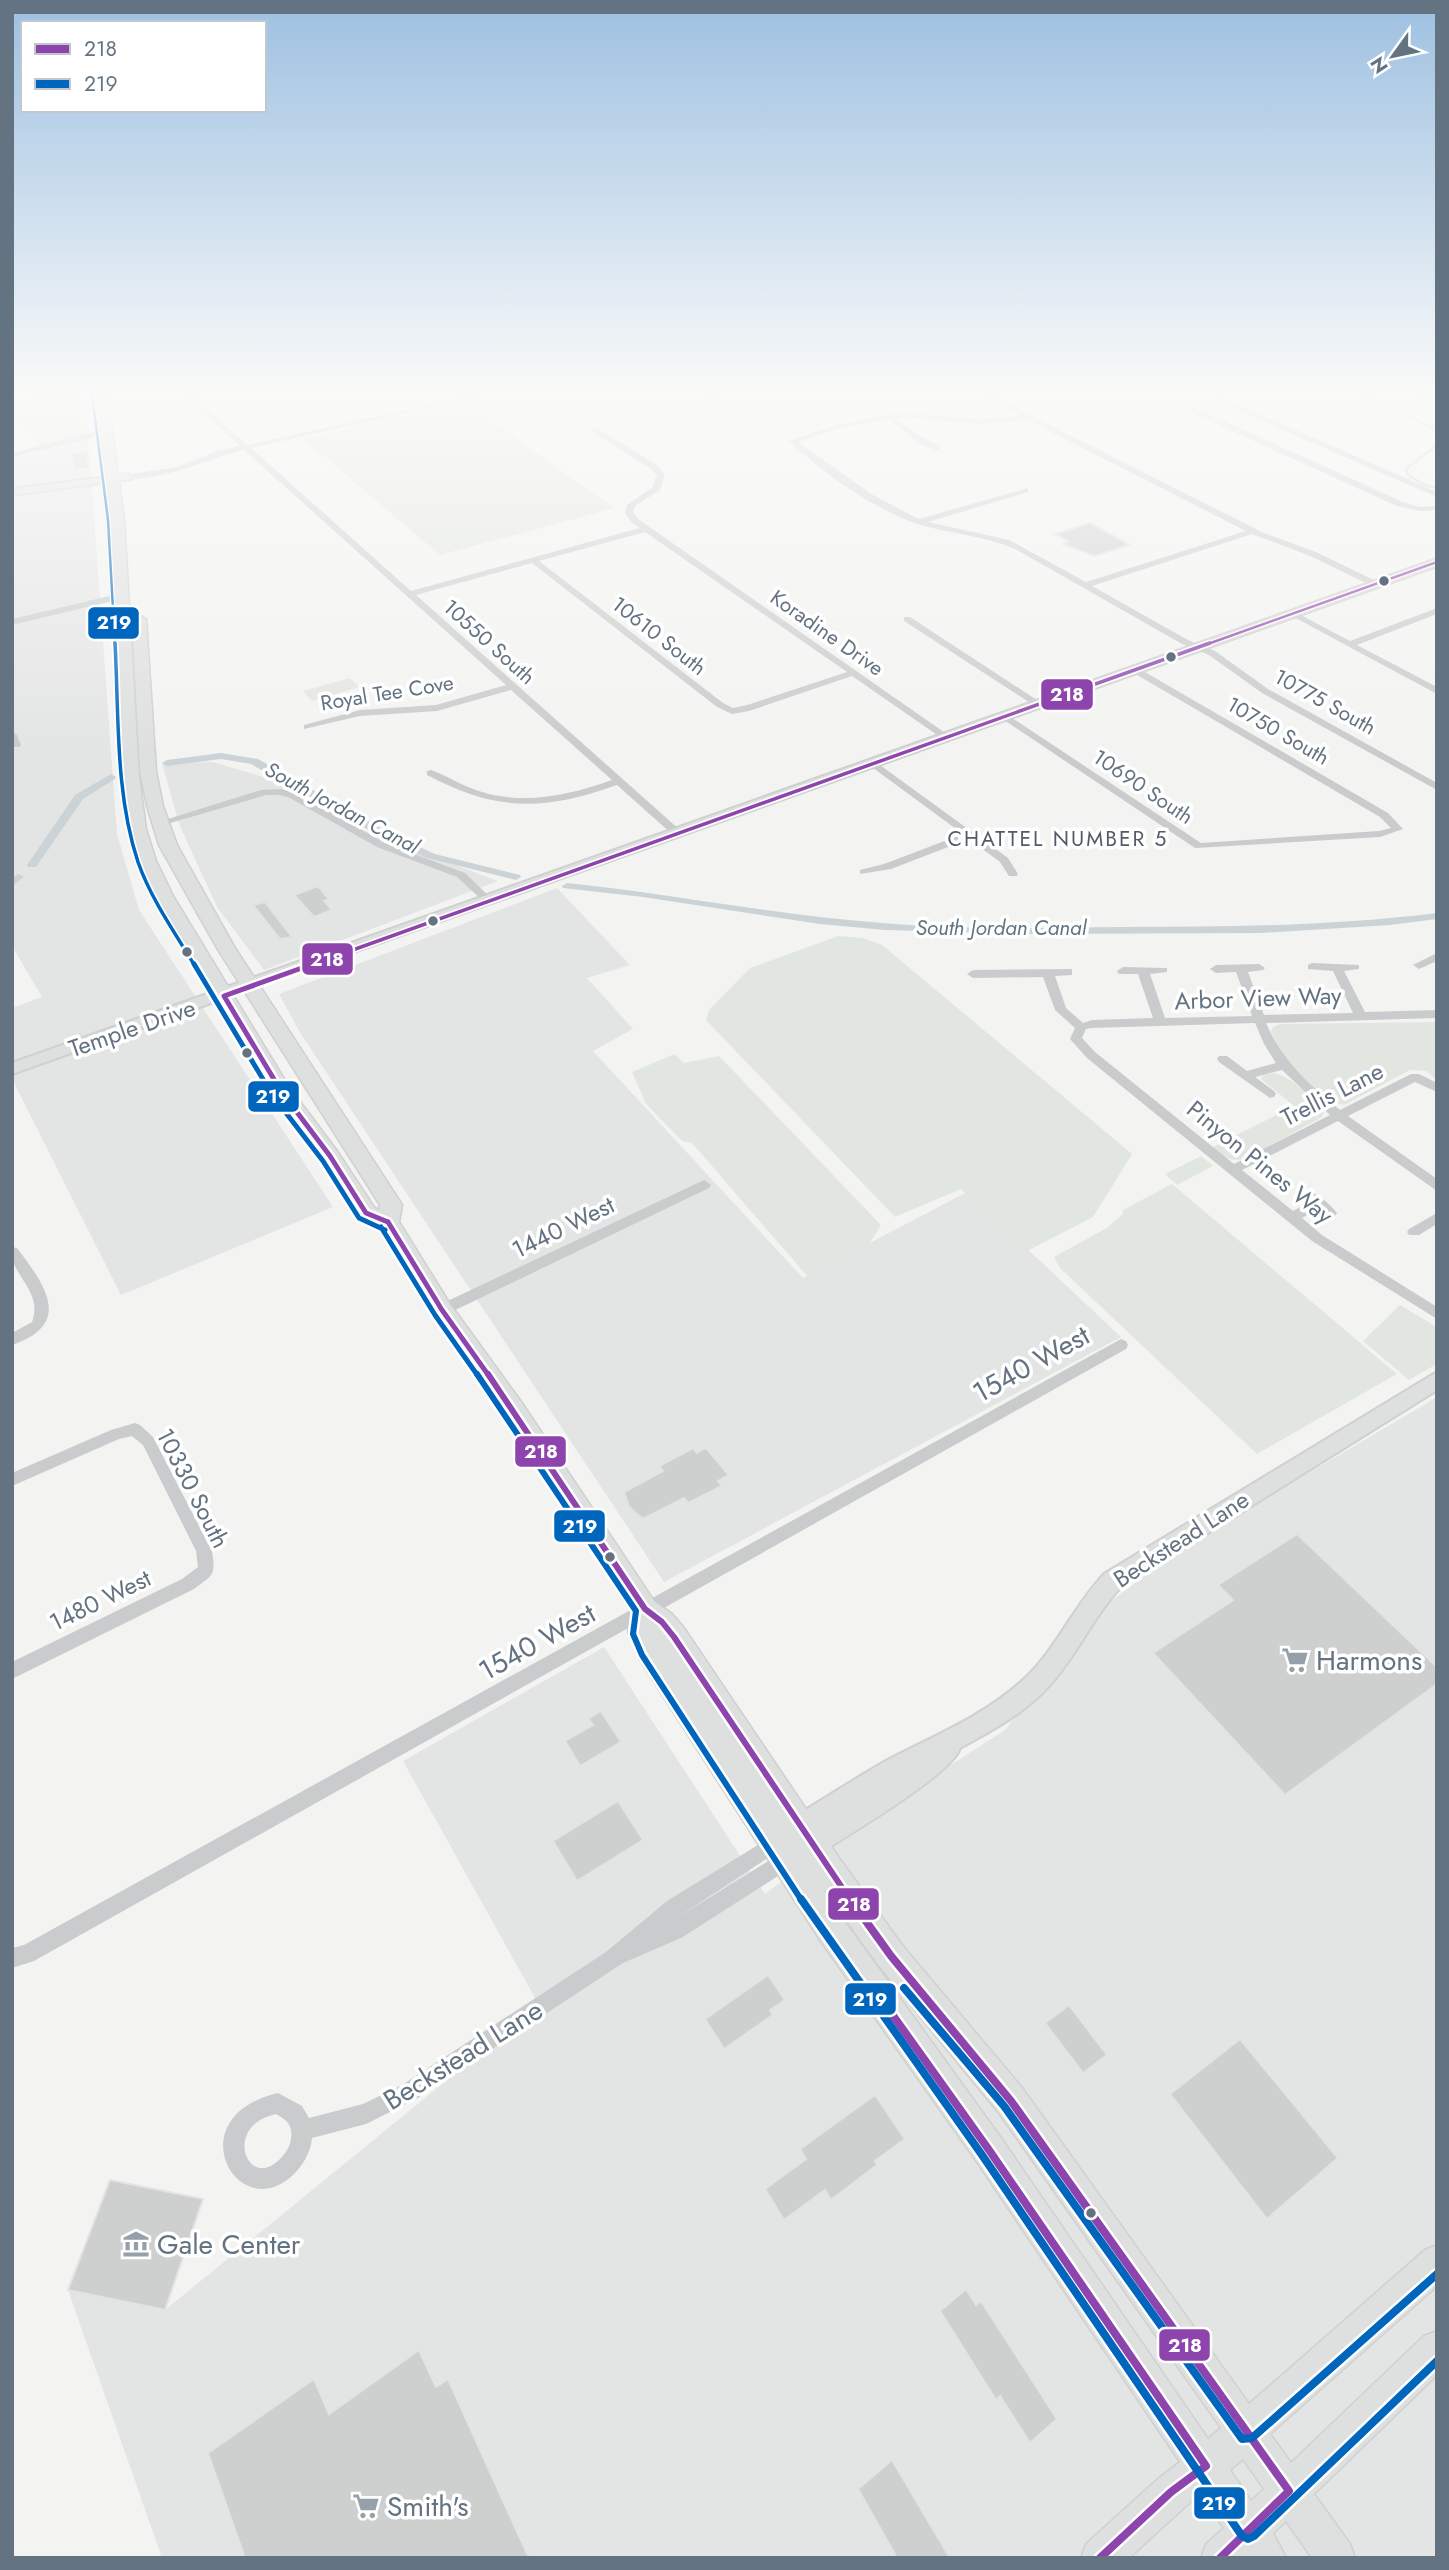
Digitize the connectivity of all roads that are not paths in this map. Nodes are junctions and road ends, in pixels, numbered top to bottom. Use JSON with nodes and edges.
{"nodes":[{"id":1,"x":116,"y":513,"type":"edge"},
{"id":2,"x":317,"y":513,"type":"edge"},
{"id":3,"x":630,"y":513,"type":"edge"},
{"id":4,"x":897,"y":513,"type":"edge"},
{"id":5,"x":949,"y":513,"type":"edge"},
{"id":6,"x":1216,"y":513,"type":"edge"},
{"id":7,"x":919,"y":522,"type":"junction"},
{"id":8,"x":647,"y":529,"type":"junction"},
{"id":9,"x":1252,"y":531,"type":"junction"},
{"id":10,"x":135,"y":552,"type":"dead end"},
{"id":11,"x":120,"y":554,"type":"junction"},
{"id":12,"x":533,"y":560,"type":"junction"},
{"id":13,"x":1437,"y":562,"type":"edge"},
{"id":14,"x":1375,"y":584,"type":"junction"},
{"id":15,"x":1085,"y":585,"type":"junction"},
{"id":16,"x":409,"y":594,"type":"junction"},
{"id":17,"x":122,"y":596,"type":"junction"},
{"id":18,"x":138,"y":606,"type":"dead end"},
{"id":19,"x":1437,"y":611,"type":"edge"},
{"id":20,"x":1292,"y":614,"type":"junction"},
{"id":21,"x":907,"y":619,"type":"dead end"},
{"id":22,"x":12,"y":622,"type":"edge"},
{"id":23,"x":1349,"y":645,"type":"junction"},
{"id":24,"x":1197,"y":647,"type":"junction"},
{"id":25,"x":1135,"y":670,"type":"junction"},
{"id":26,"x":853,"y":673,"type":"junction"},
{"id":27,"x":513,"y":686,"type":"junction"},
{"id":28,"x":1437,"y":691,"type":"edge"},
{"id":29,"x":1038,"y":704,"type":"junction"},
{"id":30,"x":1003,"y":716,"type":"junction"},
{"id":31,"x":307,"y":727,"type":"dead end"},
{"id":32,"x":946,"y":737,"type":"junction"},
{"id":33,"x":873,"y":763,"type":"junction"},
{"id":34,"x":431,"y":773,"type":"dead end"},
{"id":35,"x":619,"y":782,"type":"junction"},
{"id":36,"x":1437,"y":787,"type":"edge"},
{"id":37,"x":160,"y":822,"type":"junction"},
{"id":38,"x":1398,"y":829,"type":"joint"},
{"id":39,"x":677,"y":833,"type":"junction"},
{"id":40,"x":970,"y":835,"type":"junction"},
{"id":41,"x":864,"y":872,"type":"dead end"},
{"id":42,"x":1013,"y":874,"type":"dead end"},
{"id":43,"x":488,"y":900,"type":"junction"},
{"id":44,"x":1436,"y":957,"type":"edge"},
{"id":45,"x":1419,"y":965,"type":"dead end"},
{"id":46,"x":1312,"y":967,"type":"dead end"},
{"id":47,"x":1338,"y":967,"type":"junction"},
{"id":48,"x":1355,"y":967,"type":"dead end"},
{"id":49,"x":1259,"y":968,"type":"dead end"},
{"id":50,"x":1216,"y":969,"type":"dead end"},
{"id":51,"x":1241,"y":969,"type":"junction"},
{"id":52,"x":1163,"y":970,"type":"dead end"},
{"id":53,"x":1123,"y":971,"type":"dead end"},
{"id":54,"x":1143,"y":971,"type":"junction"},
{"id":55,"x":1068,"y":972,"type":"dead end"},
{"id":56,"x":1048,"y":973,"type":"junction"},
{"id":57,"x":973,"y":974,"type":"dead end"},
{"id":58,"x":251,"y":987,"type":"junction"},
{"id":59,"x":224,"y":996,"type":"junction"},
{"id":60,"x":1437,"y":1014,"type":"edge"},
{"id":61,"x":1361,"y":1016,"type":"junction"},
{"id":62,"x":1260,"y":1018,"type":"junction"},
{"id":63,"x":1160,"y":1021,"type":"junction"},
{"id":64,"x":1081,"y":1027,"type":"junction"},
{"id":65,"x":1223,"y":1059,"type":"dead end"},
{"id":66,"x":1284,"y":1065,"type":"junction"},
{"id":67,"x":12,"y":1069,"type":"edge"},
{"id":68,"x":1247,"y":1075,"type":"junction"},
{"id":69,"x":1437,"y":1088,"type":"edge"},
{"id":70,"x":1269,"y":1094,"type":"dead end"},
{"id":71,"x":1340,"y":1115,"type":"junction"},
{"id":72,"x":1232,"y":1170,"type":"junction"},
{"id":73,"x":704,"y":1185,"type":"dead end"},
{"id":74,"x":1437,"y":1186,"type":"edge"},
{"id":75,"x":1330,"y":1213,"type":"dead end"},
{"id":76,"x":1291,"y":1218,"type":"junction"},
{"id":77,"x":1437,"y":1218,"type":"edge"},
{"id":78,"x":388,"y":1222,"type":"junction"},
{"id":79,"x":1414,"y":1232,"type":"dead end"},
{"id":80,"x":12,"y":1252,"type":"edge"},
{"id":81,"x":442,"y":1310,"type":"junction"},
{"id":82,"x":1437,"y":1314,"type":"edge"},
{"id":83,"x":12,"y":1340,"type":"edge"},
{"id":84,"x":1121,"y":1345,"type":"dead end"},
{"id":85,"x":1437,"y":1380,"type":"edge"},
{"id":86,"x":12,"y":1480,"type":"edge"},
{"id":87,"x":207,"y":1570,"type":"joint"},
{"id":88,"x":645,"y":1609,"type":"junction"},
{"id":89,"x":12,"y":1671,"type":"edge"},
{"id":90,"x":793,"y":1844,"type":"junction"},
{"id":91,"x":12,"y":1958,"type":"edge"},
{"id":92,"x":303,"y":2130,"type":"dead end"},
{"id":93,"x":1437,"y":2262,"type":"edge"},
{"id":94,"x":1437,"y":2349,"type":"edge"},
{"id":95,"x":1246,"y":2431,"type":"junction"},
{"id":96,"x":1206,"y":2466,"type":"junction"},
{"id":97,"x":1289,"y":2491,"type":"junction"},
{"id":98,"x":1258,"y":2544,"type":"edge"},
{"id":99,"x":1100,"y":2558,"type":"edge"},
{"id":100,"x":1220,"y":2558,"type":"edge"},
{"id":101,"x":1336,"y":2558,"type":"edge"}],
"edges":[{"from":1,"to":11,"type":"main road"},
{"from":2,"to":16,"type":"street","name":"10550 South"},
{"from":3,"to":8,"type":"street","name":"Koradine Drive"},
{"from":4,"to":7,"type":"street","name":"10775 South"},
{"from":5,"to":7,"type":"street"},
{"from":6,"to":9,"type":"street"},
{"from":7,"to":15,"type":"street","name":"10775 South"},
{"from":8,"to":12,"type":"street"},
{"from":8,"to":26,"type":"street","name":"Koradine Drive"},
{"from":9,"to":14,"type":"street"},
{"from":9,"to":15,"type":"street"},
{"from":10,"to":11,"type":"main road"},
{"from":11,"to":17,"type":"main road"},
{"from":12,"to":16,"type":"street"},
{"from":12,"to":26,"type":"street","name":"10610 South"},
{"from":13,"to":14,"type":"street"},
{"from":14,"to":20,"type":"street"},
{"from":15,"to":24,"type":"street","name":"10775 South"},
{"from":16,"to":27,"type":"street","name":"10550 South"},
{"from":17,"to":22,"type":"street"},
{"from":17,"to":59,"type":"main road"},
{"from":18,"to":37,"type":"main road"},
{"from":19,"to":23,"type":"street"},
{"from":20,"to":23,"type":"street"},
{"from":20,"to":24,"type":"street"},
{"from":21,"to":29,"type":"street"},
{"from":23,"to":28,"type":"street"},
{"from":24,"to":25,"type":"street"},
{"from":24,"to":36,"type":"street","name":"10775 South"},
{"from":25,"to":29,"type":"street"},
{"from":25,"to":38,"type":"street","name":"10750 South"},
{"from":26,"to":32,"type":"street","name":"Koradine Drive"},
{"from":27,"to":31,"type":"street","name":"Royal Tee Cove"},
{"from":27,"to":35,"type":"street","name":"10550 South"},
{"from":29,"to":30,"type":"street"},
{"from":30,"to":32,"type":"street"},
{"from":30,"to":38,"type":"street","name":"10690 South"},
{"from":32,"to":33,"type":"street"},
{"from":33,"to":39,"type":"street"},
{"from":33,"to":40,"type":"street"},
{"from":34,"to":35,"type":"street"},
{"from":35,"to":39,"type":"street","name":"10550 South"},
{"from":37,"to":43,"type":"street"},
{"from":37,"to":58,"type":"main road"},
{"from":39,"to":43,"type":"street"},
{"from":40,"to":41,"type":"street"},
{"from":40,"to":42,"type":"street"},
{"from":43,"to":58,"type":"street"},
{"from":44,"to":45,"type":"street"},
{"from":46,"to":47,"type":"street"},
{"from":47,"to":48,"type":"street"},
{"from":47,"to":61,"type":"street"},
{"from":49,"to":51,"type":"street"},
{"from":50,"to":51,"type":"street"},
{"from":51,"to":62,"type":"street"},
{"from":52,"to":54,"type":"street"},
{"from":53,"to":54,"type":"street"},
{"from":54,"to":63,"type":"street"},
{"from":55,"to":56,"type":"street"},
{"from":56,"to":57,"type":"street"},
{"from":56,"to":64,"type":"street"},
{"from":58,"to":59,"type":"street","name":"Temple Drive"},
{"from":58,"to":78,"type":"main road"},
{"from":59,"to":67,"type":"street","name":"Temple Drive"},
{"from":59,"to":78,"type":"main road"},
{"from":60,"to":61,"type":"street","name":"Arbor View Way"},
{"from":61,"to":62,"type":"street","name":"Arbor View Way"},
{"from":62,"to":63,"type":"street","name":"Arbor View Way"},
{"from":62,"to":66,"type":"street"},
{"from":63,"to":64,"type":"street","name":"Arbor View Way"},
{"from":64,"to":72,"type":"street","name":"Pinyon Pines Way"},
{"from":65,"to":68,"type":"street"},
{"from":66,"to":68,"type":"street"},
{"from":66,"to":71,"type":"street"},
{"from":68,"to":70,"type":"street"},
{"from":69,"to":71,"type":"street","name":"Trellis Lane"},
{"from":71,"to":72,"type":"street","name":"Trellis Lane"},
{"from":71,"to":74,"type":"street"},
{"from":72,"to":76,"type":"street","name":"Pinyon Pines Way"},
{"from":73,"to":81,"type":"street","name":"1440 West"},
{"from":75,"to":76,"type":"street"},
{"from":76,"to":82,"type":"street","name":"Pinyon Pines Way"},
{"from":77,"to":79,"type":"street"},
{"from":78,"to":81,"type":"main road"},
{"from":80,"to":83,"type":"street"},
{"from":81,"to":88,"type":"main road"},
{"from":84,"to":88,"type":"street","name":"1540 West"},
{"from":85,"to":90,"type":"street","name":"Beckstead Lane"},
{"from":86,"to":87,"type":"street","name":"10330 South"},
{"from":87,"to":89,"type":"street","name":"1480 West"},
{"from":88,"to":90,"type":"main road"},
{"from":88,"to":90,"type":"main road"},
{"from":88,"to":91,"type":"street","name":"1540 West"},
{"from":90,"to":92,"type":"street","name":"Beckstead Lane"},
{"from":90,"to":95,"type":"main road"},
{"from":90,"to":96,"type":"main road"},
{"from":93,"to":95,"type":"main road"},
{"from":94,"to":97,"type":"main road"},
{"from":95,"to":96,"type":"main road"},
{"from":95,"to":97,"type":"main road"},
{"from":96,"to":98,"type":"main road"},
{"from":96,"to":99,"type":"main road"},
{"from":97,"to":98,"type":"main road"},
{"from":97,"to":101,"type":"main road"},
{"from":98,"to":100,"type":"main road"}]}
